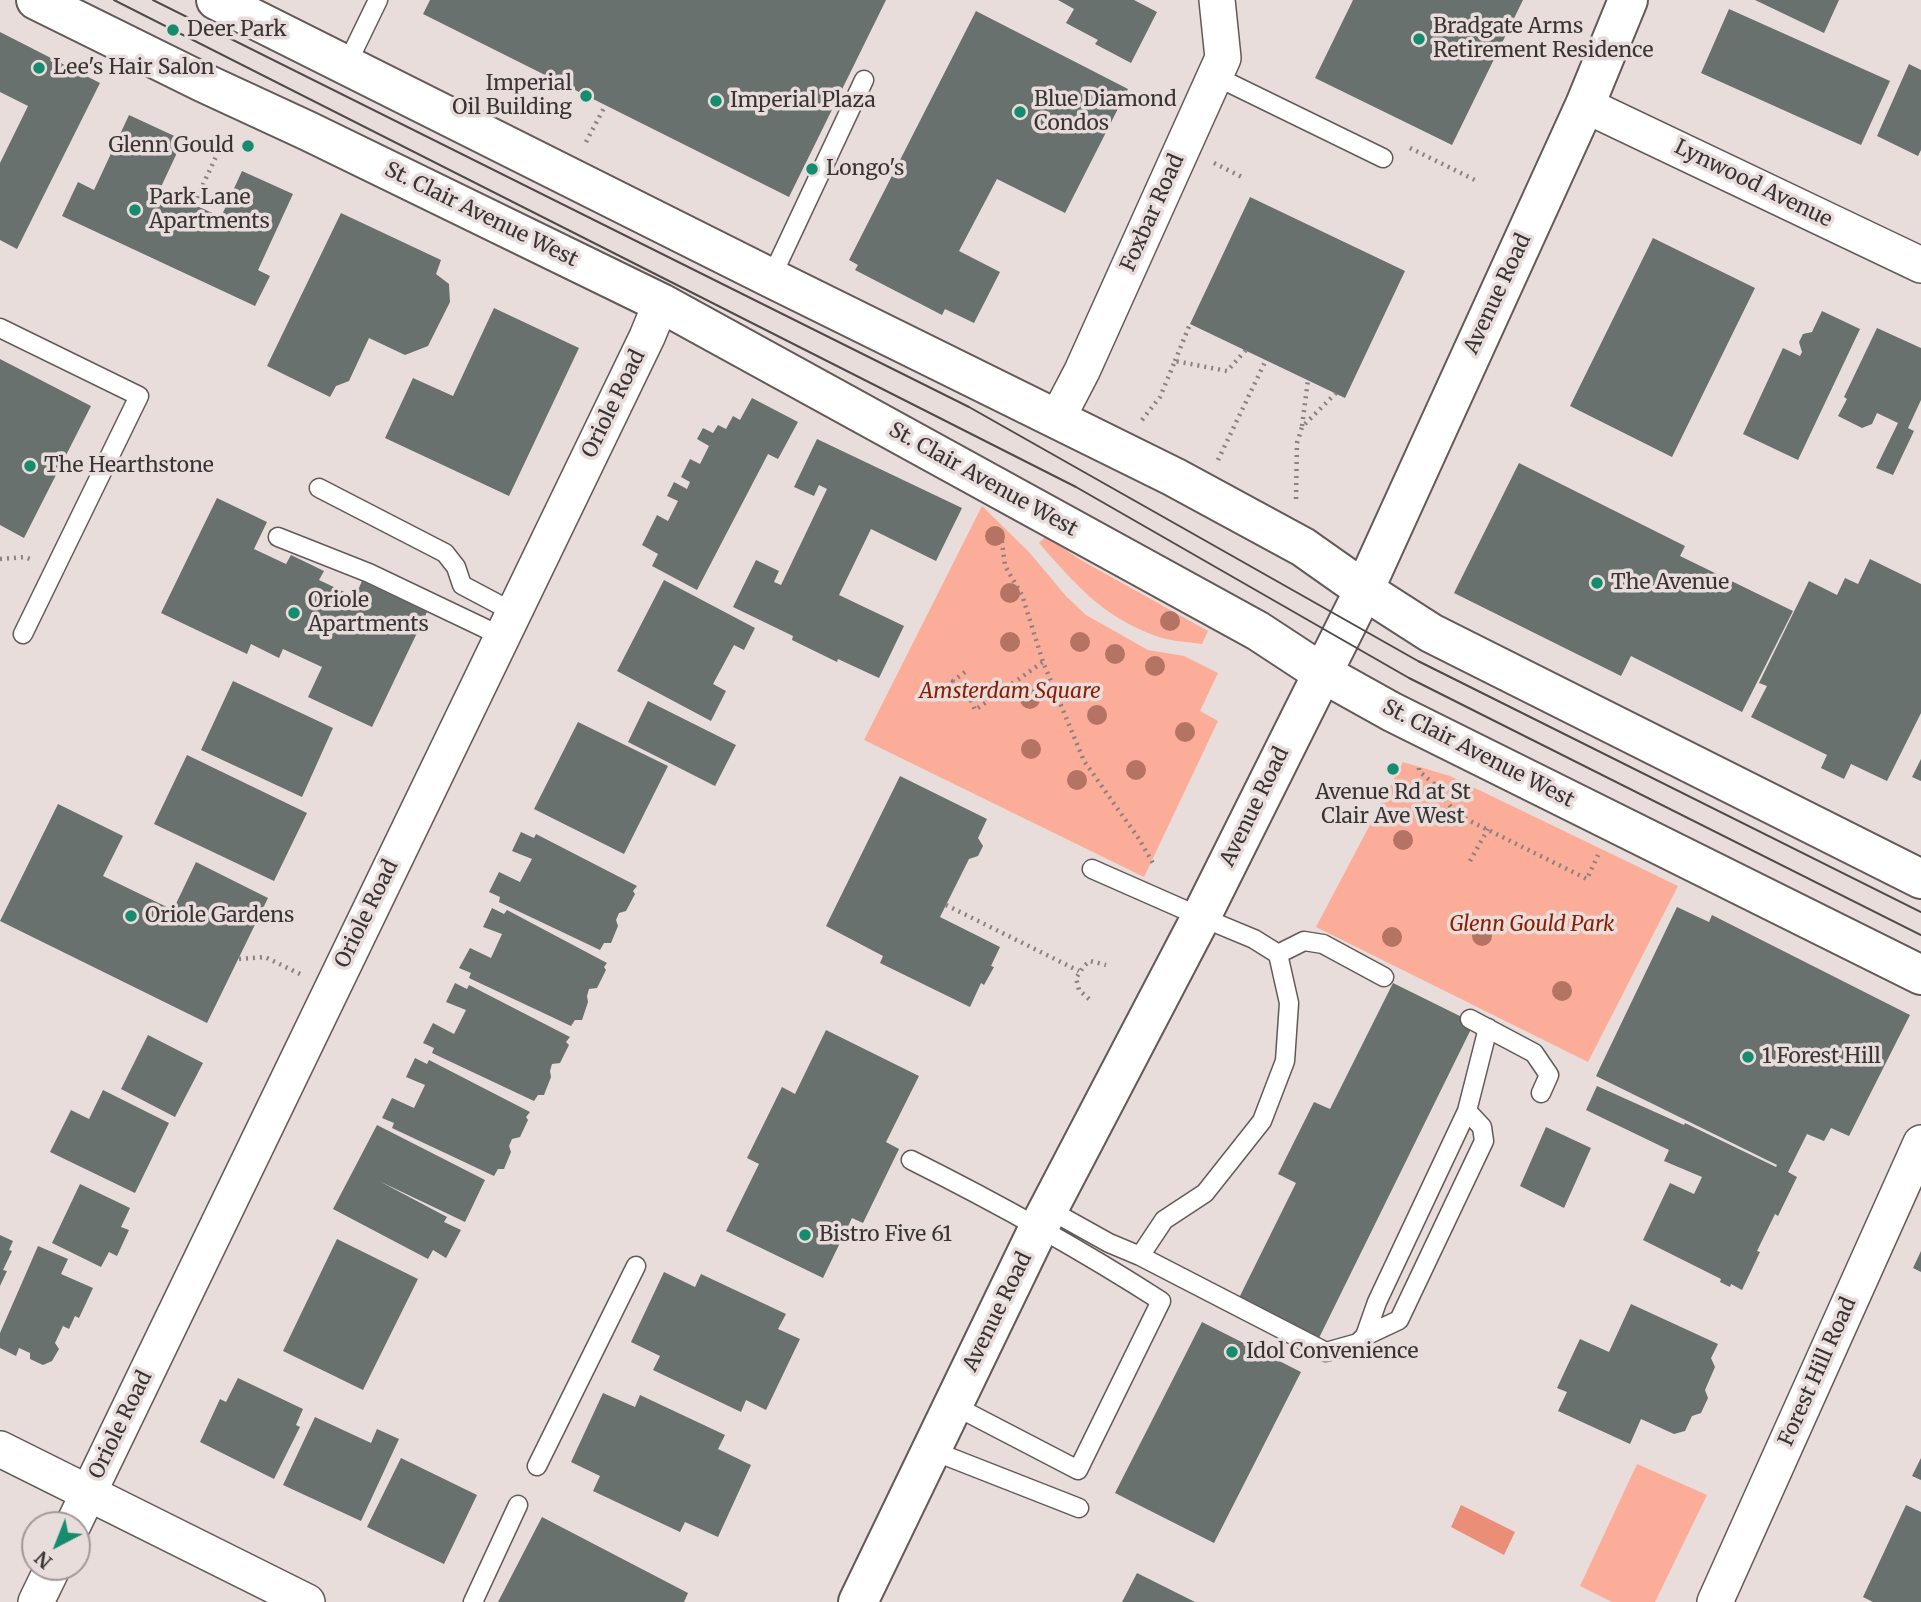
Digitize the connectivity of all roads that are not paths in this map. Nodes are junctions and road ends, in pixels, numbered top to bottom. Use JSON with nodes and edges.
{"nodes":[{"id":1,"x":36,"y":0,"type":"edge"},
{"id":2,"x":216,"y":0,"type":"edge"},
{"id":3,"x":377,"y":0,"type":"edge"},
{"id":4,"x":1628,"y":0,"type":"edge"},
{"id":5,"x":1217,"y":4,"type":"edge"},
{"id":6,"x":346,"y":66,"type":"junction"},
{"id":7,"x":1215,"y":76,"type":"junction"},
{"id":8,"x":864,"y":80,"type":"dead end"},
{"id":9,"x":1585,"y":105,"type":"junction"},
{"id":10,"x":1383,"y":158,"type":"dead end"},
{"id":11,"x":1921,"y":265,"type":"edge"},
{"id":12,"x":771,"y":278,"type":"junction"},
{"id":13,"x":661,"y":303,"type":"junction"},
{"id":14,"x":0,"y":328,"type":"edge"},
{"id":15,"x":1057,"y":419,"type":"junction"},
{"id":16,"x":319,"y":488,"type":"dead end"},
{"id":17,"x":278,"y":537,"type":"dead end"},
{"id":18,"x":1364,"y":590,"type":"junction"},
{"id":19,"x":507,"y":624,"type":"junction"},
{"id":20,"x":23,"y":634,"type":"dead end"},
{"id":21,"x":1322,"y":673,"type":"junction"},
{"id":22,"x":1092,"y":869,"type":"dead end"},
{"id":23,"x":1921,"y":879,"type":"edge"},
{"id":24,"x":1200,"y":918,"type":"junction"},
{"id":25,"x":1278,"y":954,"type":"junction"},
{"id":26,"x":1921,"y":975,"type":"edge"},
{"id":27,"x":1384,"y":977,"type":"dead end"},
{"id":28,"x":1470,"y":1019,"type":"dead end"},
{"id":29,"x":1488,"y":1028,"type":"junction"},
{"id":30,"x":1541,"y":1093,"type":"dead end"},
{"id":31,"x":1467,"y":1111,"type":"junction"},
{"id":32,"x":1921,"y":1143,"type":"edge"},
{"id":33,"x":911,"y":1160,"type":"dead end"},
{"id":34,"x":1044,"y":1218,"type":"junction"},
{"id":35,"x":1140,"y":1256,"type":"junction"},
{"id":36,"x":636,"y":1266,"type":"dead end"},
{"id":37,"x":1365,"y":1335,"type":"junction"},
{"id":38,"x":953,"y":1405,"type":"junction"},
{"id":39,"x":0,"y":1449,"type":"edge"},
{"id":40,"x":931,"y":1450,"type":"junction"},
{"id":41,"x":537,"y":1466,"type":"dead end"},
{"id":42,"x":88,"y":1494,"type":"junction"},
{"id":43,"x":518,"y":1505,"type":"dead end"},
{"id":44,"x":1080,"y":1508,"type":"dead end"},
{"id":45,"x":80,"y":1511,"type":"edge"},
{"id":46,"x":46,"y":1581,"type":"edge"},
{"id":47,"x":36,"y":1602,"type":"edge"},
{"id":48,"x":307,"y":1602,"type":"edge"},
{"id":49,"x":472,"y":1602,"type":"edge"},
{"id":50,"x":858,"y":1602,"type":"edge"},
{"id":51,"x":1715,"y":1602,"type":"edge"}],
"edges":[{"from":1,"to":13,"type":"main road","name":"St. Clair Avenue West"},
{"from":2,"to":6,"type":"main road"},
{"from":3,"to":6,"type":"lane"},
{"from":4,"to":9,"type":"main road","name":"Avenue Road"},
{"from":5,"to":7,"type":"street","name":"Foxbar Road"},
{"from":6,"to":12,"type":"main road"},
{"from":7,"to":10,"type":"lane"},
{"from":7,"to":15,"type":"street","name":"Foxbar Road"},
{"from":8,"to":12,"type":"lane"},
{"from":9,"to":11,"type":"street","name":"Lynwood Avenue"},
{"from":9,"to":18,"type":"main road","name":"Avenue Road"},
{"from":12,"to":15,"type":"main road"},
{"from":13,"to":19,"type":"street","name":"Oriole Road"},
{"from":13,"to":21,"type":"main road","name":"St. Clair Avenue West"},
{"from":14,"to":20,"type":"lane"},
{"from":15,"to":18,"type":"main road"},
{"from":16,"to":19,"type":"lane"},
{"from":17,"to":19,"type":"lane"},
{"from":18,"to":21,"type":"main road","name":"Avenue Road"},
{"from":18,"to":23,"type":"main road"},
{"from":19,"to":42,"type":"street","name":"Oriole Road"},
{"from":21,"to":24,"type":"main road","name":"Avenue Road"},
{"from":21,"to":26,"type":"main road","name":"St. Clair Avenue West"},
{"from":22,"to":24,"type":"lane"},
{"from":24,"to":25,"type":"lane"},
{"from":24,"to":34,"type":"main road","name":"Avenue Road"},
{"from":25,"to":27,"type":"lane"},
{"from":25,"to":35,"type":"lane"},
{"from":28,"to":29,"type":"lane"},
{"from":29,"to":30,"type":"lane"},
{"from":29,"to":31,"type":"lane"},
{"from":31,"to":37,"type":"lane"},
{"from":31,"to":37,"type":"lane"},
{"from":32,"to":51,"type":"street","name":"Forest Hill Road"},
{"from":33,"to":34,"type":"lane"},
{"from":34,"to":35,"type":"lane"},
{"from":34,"to":38,"type":"main road","name":"Avenue Road"},
{"from":34,"to":38,"type":"lane"},
{"from":35,"to":37,"type":"lane"},
{"from":36,"to":41,"type":"lane"},
{"from":38,"to":40,"type":"main road","name":"Avenue Road"},
{"from":39,"to":42,"type":"street"},
{"from":40,"to":44,"type":"lane"},
{"from":40,"to":50,"type":"main road","name":"Avenue Road"},
{"from":42,"to":45,"type":"street","name":"Oriole Road"},
{"from":42,"to":48,"type":"street"},
{"from":43,"to":49,"type":"lane"},
{"from":46,"to":47,"type":"street"}]}
